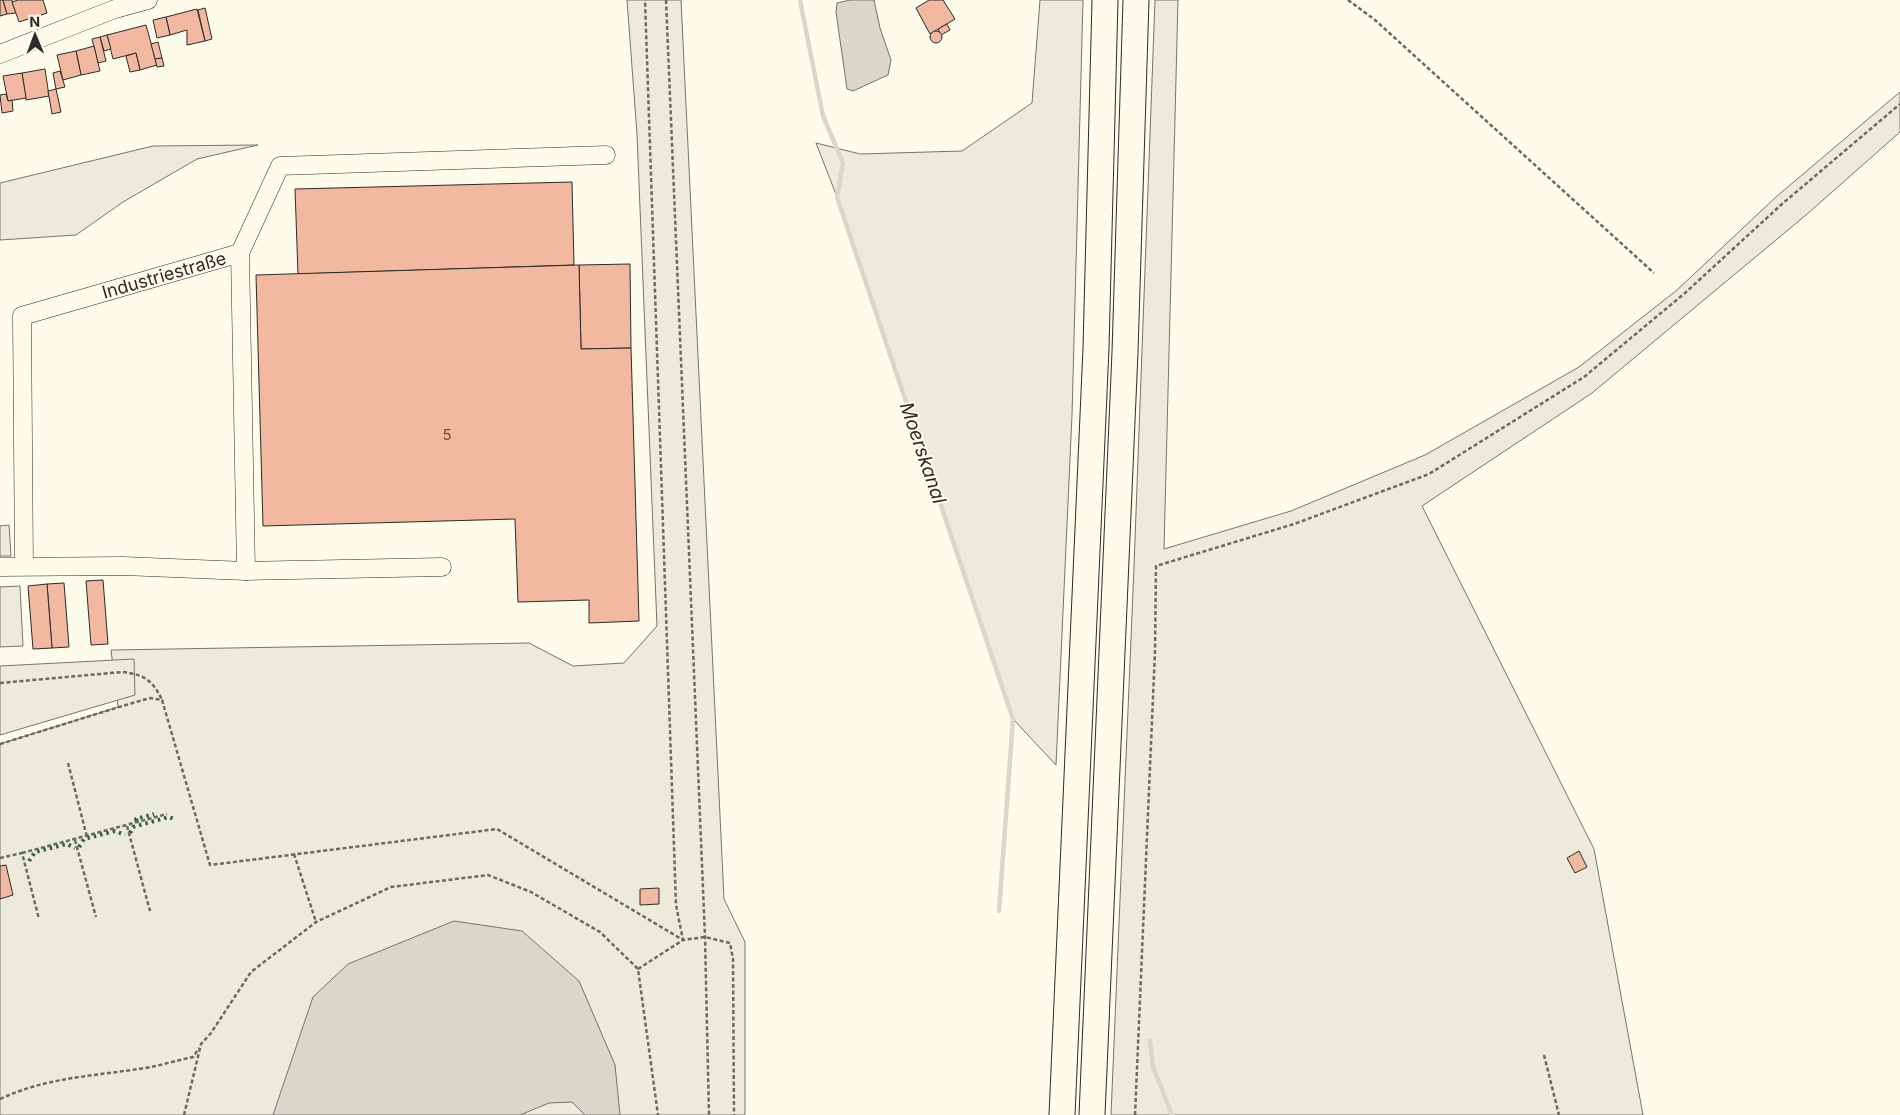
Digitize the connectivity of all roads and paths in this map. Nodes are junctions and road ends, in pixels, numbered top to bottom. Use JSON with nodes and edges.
{"nodes":[{"id":1,"x":148,"y":0,"type":"edge"},
{"id":2,"x":645,"y":0,"type":"edge"},
{"id":3,"x":666,"y":0,"type":"edge"},
{"id":4,"x":1105,"y":0,"type":"edge"},
{"id":5,"x":1136,"y":0,"type":"edge"},
{"id":6,"x":1348,"y":0,"type":"edge"},
{"id":7,"x":114,"y":4,"type":"edge"},
{"id":8,"x":0,"y":54,"type":"edge"},
{"id":9,"x":1900,"y":104,"type":"edge"},
{"id":10,"x":606,"y":155,"type":"dead end"},
{"id":11,"x":240,"y":253,"type":"junction"},
{"id":12,"x":1654,"y":273,"type":"dead end"},
{"id":13,"x":24,"y":565,"type":"junction"},
{"id":14,"x":0,"y":567,"type":"edge"},
{"id":15,"x":442,"y":567,"type":"dead end"},
{"id":16,"x":246,"y":571,"type":"junction"},
{"id":17,"x":0,"y":683,"type":"edge"},
{"id":18,"x":162,"y":700,"type":"junction"},
{"id":19,"x":0,"y":744,"type":"edge"},
{"id":20,"x":68,"y":763,"type":"dead end"},
{"id":21,"x":167,"y":814,"type":"dead end"},
{"id":22,"x":127,"y":826,"type":"junction"},
{"id":23,"x":87,"y":837,"type":"junction"},
{"id":24,"x":75,"y":840,"type":"junction"},
{"id":25,"x":22,"y":854,"type":"junction"},
{"id":26,"x":294,"y":854,"type":"junction"},
{"id":27,"x":0,"y":858,"type":"edge"},
{"id":28,"x":150,"y":911,"type":"dead end"},
{"id":29,"x":96,"y":917,"type":"dead end"},
{"id":30,"x":39,"y":919,"type":"dead end"},
{"id":31,"x":316,"y":922,"type":"junction"},
{"id":32,"x":705,"y":937,"type":"junction"},
{"id":33,"x":683,"y":940,"type":"junction"},
{"id":34,"x":638,"y":969,"type":"junction"},
{"id":35,"x":201,"y":1044,"type":"junction"},
{"id":36,"x":1544,"y":1055,"type":"dead end"},
{"id":37,"x":0,"y":1099,"type":"edge"},
{"id":38,"x":184,"y":1115,"type":"edge"},
{"id":39,"x":658,"y":1115,"type":"edge"},
{"id":40,"x":709,"y":1115,"type":"edge"},
{"id":41,"x":734,"y":1115,"type":"edge"},
{"id":42,"x":1062,"y":1115,"type":"edge"},
{"id":43,"x":1092,"y":1115,"type":"edge"},
{"id":44,"x":1135,"y":1115,"type":"edge"},
{"id":45,"x":1559,"y":1115,"type":"edge"}],
"edges":[{"from":1,"to":7,"type":"street"},
{"from":2,"to":33,"type":"path"},
{"from":3,"to":32,"type":"path"},
{"from":4,"to":42,"type":"highway"},
{"from":5,"to":43,"type":"highway"},
{"from":6,"to":12,"type":"path"},
{"from":7,"to":8,"type":"street"},
{"from":9,"to":44,"type":"path"},
{"from":10,"to":11,"type":"street"},
{"from":11,"to":13,"type":"street","name":"Industriestraße"},
{"from":11,"to":16,"type":"street","name":"Industriestraße"},
{"from":13,"to":14,"type":"street"},
{"from":13,"to":16,"type":"street"},
{"from":15,"to":16,"type":"street"},
{"from":17,"to":18,"type":"path"},
{"from":18,"to":19,"type":"path"},
{"from":18,"to":26,"type":"path"},
{"from":20,"to":23,"type":"path"},
{"from":21,"to":22,"type":"path"},
{"from":22,"to":23,"type":"path"},
{"from":22,"to":28,"type":"path"},
{"from":23,"to":24,"type":"path"},
{"from":24,"to":25,"type":"path"},
{"from":24,"to":29,"type":"path"},
{"from":25,"to":27,"type":"path"},
{"from":25,"to":30,"type":"path"},
{"from":26,"to":31,"type":"path"},
{"from":26,"to":33,"type":"path"},
{"from":31,"to":34,"type":"path"},
{"from":31,"to":35,"type":"path"},
{"from":32,"to":33,"type":"path"},
{"from":32,"to":40,"type":"path"},
{"from":32,"to":41,"type":"path"},
{"from":33,"to":34,"type":"path"},
{"from":34,"to":39,"type":"path"},
{"from":35,"to":37,"type":"path"},
{"from":35,"to":38,"type":"path"},
{"from":36,"to":45,"type":"path"}]}
